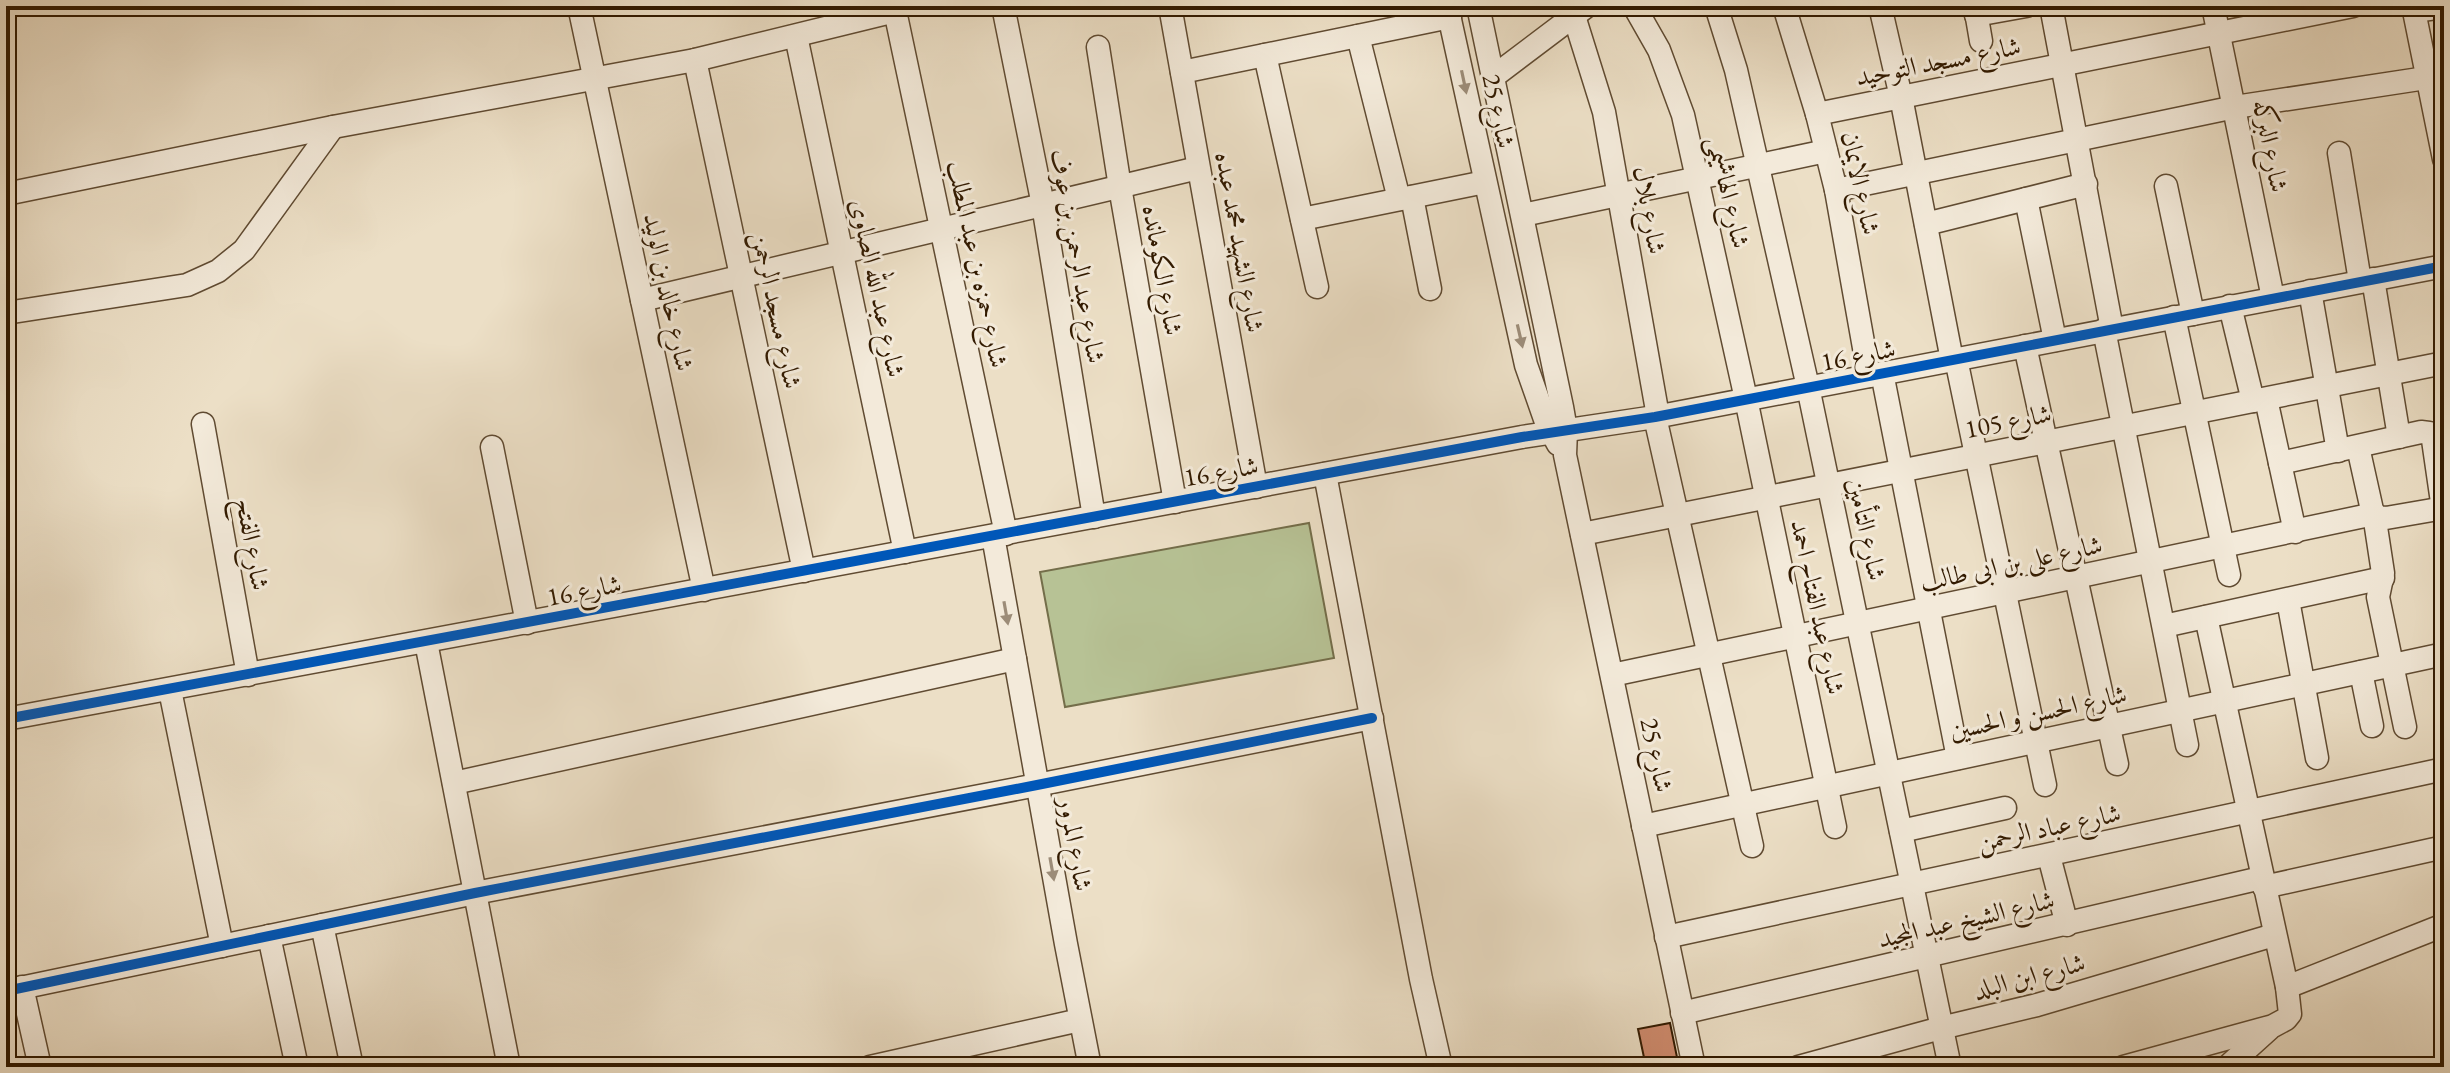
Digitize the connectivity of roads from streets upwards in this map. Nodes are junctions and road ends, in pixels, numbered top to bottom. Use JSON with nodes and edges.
{"nodes":[{"id":1,"x":579,"y":6,"type":"edge"},
{"id":2,"x":1003,"y":6,"type":"edge"},
{"id":3,"x":1170,"y":6,"type":"edge"},
{"id":4,"x":1478,"y":6,"type":"edge"},
{"id":5,"x":1634,"y":6,"type":"edge"},
{"id":6,"x":1716,"y":6,"type":"edge"},
{"id":7,"x":1784,"y":6,"type":"edge"},
{"id":8,"x":1880,"y":6,"type":"edge"},
{"id":9,"x":2026,"y":6,"type":"edge"},
{"id":10,"x":2051,"y":6,"type":"edge"},
{"id":11,"x":2213,"y":6,"type":"edge"},
{"id":12,"x":2343,"y":7,"type":"edge"},
{"id":13,"x":2444,"y":7,"type":"edge"},
{"id":14,"x":895,"y":8,"type":"edge"},
{"id":15,"x":2413,"y":8,"type":"edge"},
{"id":16,"x":1580,"y":11,"type":"edge"},
{"id":17,"x":1976,"y":11,"type":"edge"},
{"id":18,"x":1449,"y":12,"type":"edge"},
{"id":19,"x":2273,"y":14,"type":"edge"},
{"id":20,"x":2218,"y":33,"type":"junction"},
{"id":21,"x":796,"y":36,"type":"junction"},
{"id":22,"x":1358,"y":36,"type":"junction"},
{"id":23,"x":1981,"y":41,"type":"dead end"},
{"id":24,"x":1098,"y":47,"type":"dead end"},
{"id":25,"x":1265,"y":55,"type":"junction"},
{"id":26,"x":695,"y":60,"type":"junction"},
{"id":27,"x":2062,"y":64,"type":"junction"},
{"id":28,"x":1182,"y":72,"type":"junction"},
{"id":29,"x":1493,"y":77,"type":"junction"},
{"id":30,"x":594,"y":78,"type":"junction"},
{"id":31,"x":2426,"y":78,"type":"junction"},
{"id":32,"x":1901,"y":97,"type":"junction"},
{"id":33,"x":2235,"y":107,"type":"junction"},
{"id":34,"x":1817,"y":114,"type":"junction"},
{"id":35,"x":333,"y":127,"type":"junction"},
{"id":36,"x":2077,"y":140,"type":"junction"},
{"id":37,"x":1826,"y":151,"type":"junction"},
{"id":38,"x":2443,"y":151,"type":"edge"},
{"id":39,"x":2339,"y":153,"type":"dead end"},
{"id":40,"x":1757,"y":166,"type":"junction"},
{"id":41,"x":1198,"y":168,"type":"junction"},
{"id":42,"x":1916,"y":174,"type":"junction"},
{"id":43,"x":1698,"y":179,"type":"junction"},
{"id":44,"x":1485,"y":182,"type":"junction"},
{"id":45,"x":2086,"y":184,"type":"junction"},
{"id":46,"x":2166,"y":186,"type":"dead end"},
{"id":47,"x":1120,"y":187,"type":"junction"},
{"id":48,"x":1836,"y":190,"type":"junction"},
{"id":49,"x":6,"y":194,"type":"edge"},
{"id":50,"x":1620,"y":195,"type":"junction"},
{"id":51,"x":1406,"y":198,"type":"junction"},
{"id":52,"x":2026,"y":199,"type":"junction"},
{"id":53,"x":1043,"y":205,"type":"junction"},
{"id":54,"x":1523,"y":215,"type":"junction"},
{"id":55,"x":1302,"y":219,"type":"junction"},
{"id":56,"x":1926,"y":224,"type":"junction"},
{"id":57,"x":942,"y":229,"type":"junction"},
{"id":58,"x":842,"y":253,"type":"junction"},
{"id":59,"x":2444,"y":266,"type":"edge"},
{"id":60,"x":741,"y":277,"type":"junction"},
{"id":61,"x":2367,"y":280,"type":"junction"},
{"id":62,"x":1317,"y":287,"type":"dead end"},
{"id":63,"x":1430,"y":289,"type":"dead end"},
{"id":64,"x":2310,"y":291,"type":"junction"},
{"id":65,"x":2273,"y":298,"type":"junction"},
{"id":66,"x":642,"y":300,"type":"junction"},
{"id":67,"x":2230,"y":306,"type":"junction"},
{"id":68,"x":6,"y":313,"type":"edge"},
{"id":69,"x":2184,"y":315,"type":"junction"},
{"id":70,"x":2108,"y":330,"type":"junction"},
{"id":71,"x":2055,"y":340,"type":"junction"},
{"id":72,"x":2025,"y":346,"type":"junction"},
{"id":73,"x":1954,"y":359,"type":"junction"},
{"id":74,"x":2444,"y":363,"type":"edge"},
{"id":75,"x":1876,"y":374,"type":"junction"},
{"id":76,"x":2389,"y":374,"type":"junction"},
{"id":77,"x":1808,"y":387,"type":"junction"},
{"id":78,"x":2327,"y":387,"type":"junction"},
{"id":79,"x":1746,"y":399,"type":"junction"},
{"id":80,"x":2259,"y":400,"type":"junction"},
{"id":81,"x":2195,"y":413,"type":"junction"},
{"id":82,"x":1656,"y":416,"type":"junction"},
{"id":83,"x":203,"y":424,"type":"dead end"},
{"id":84,"x":2123,"y":427,"type":"junction"},
{"id":85,"x":1558,"y":431,"type":"junction"},
{"id":86,"x":2399,"y":437,"type":"junction"},
{"id":87,"x":2046,"y":442,"type":"junction"},
{"id":88,"x":492,"y":447,"type":"dead end"},
{"id":89,"x":2348,"y":449,"type":"junction"},
{"id":90,"x":1977,"y":456,"type":"junction"},
{"id":91,"x":2280,"y":463,"type":"junction"},
{"id":92,"x":1902,"y":471,"type":"junction"},
{"id":93,"x":1325,"y":474,"type":"junction"},
{"id":94,"x":1829,"y":485,"type":"junction"},
{"id":95,"x":1256,"y":487,"type":"junction"},
{"id":96,"x":1767,"y":498,"type":"junction"},
{"id":97,"x":1175,"y":502,"type":"junction"},
{"id":98,"x":2444,"y":508,"type":"edge"},
{"id":99,"x":2374,"y":514,"type":"junction"},
{"id":100,"x":1677,"y":516,"type":"junction"},
{"id":101,"x":1094,"y":517,"type":"junction"},
{"id":102,"x":2295,"y":532,"type":"junction"},
{"id":103,"x":1582,"y":534,"type":"junction"},
{"id":104,"x":999,"y":535,"type":"junction"},
{"id":105,"x":2223,"y":547,"type":"junction"},
{"id":106,"x":905,"y":552,"type":"junction"},
{"id":107,"x":2151,"y":562,"type":"junction"},
{"id":108,"x":804,"y":571,"type":"junction"},
{"id":109,"x":2229,"y":575,"type":"dead end"},
{"id":110,"x":2075,"y":578,"type":"junction"},
{"id":111,"x":2383,"y":578,"type":"junction"},
{"id":112,"x":704,"y":590,"type":"junction"},
{"id":113,"x":2005,"y":593,"type":"junction"},
{"id":114,"x":2288,"y":600,"type":"junction"},
{"id":115,"x":1928,"y":609,"type":"junction"},
{"id":116,"x":2206,"y":617,"type":"junction"},
{"id":117,"x":527,"y":623,"type":"junction"},
{"id":118,"x":1858,"y":623,"type":"junction"},
{"id":119,"x":2164,"y":626,"type":"junction"},
{"id":120,"x":1795,"y":637,"type":"junction"},
{"id":121,"x":426,"y":642,"type":"junction"},
{"id":122,"x":2444,"y":654,"type":"edge"},
{"id":123,"x":1709,"y":655,"type":"junction"},
{"id":124,"x":1015,"y":659,"type":"junction"},
{"id":125,"x":2393,"y":665,"type":"junction"},
{"id":126,"x":2361,"y":672,"type":"junction"},
{"id":127,"x":248,"y":675,"type":"junction"},
{"id":128,"x":1612,"y":675,"type":"junction"},
{"id":129,"x":2304,"y":684,"type":"junction"},
{"id":130,"x":170,"y":690,"type":"junction"},
{"id":131,"x":2223,"y":701,"type":"junction"},
{"id":132,"x":2180,"y":710,"type":"junction"},
{"id":133,"x":1372,"y":718,"type":"junction"},
{"id":134,"x":6,"y":719,"type":"edge"},
{"id":135,"x":2108,"y":726,"type":"junction"},
{"id":136,"x":2372,"y":726,"type":"dead end"},
{"id":137,"x":2405,"y":727,"type":"dead end"},
{"id":138,"x":2036,"y":741,"type":"junction"},
{"id":139,"x":2187,"y":745,"type":"dead end"},
{"id":140,"x":1958,"y":758,"type":"junction"},
{"id":141,"x":2317,"y":758,"type":"dead end"},
{"id":142,"x":2117,"y":764,"type":"dead end"},
{"id":143,"x":2444,"y":769,"type":"edge"},
{"id":144,"x":1889,"y":773,"type":"junction"},
{"id":145,"x":454,"y":783,"type":"junction"},
{"id":146,"x":1037,"y":785,"type":"junction"},
{"id":147,"x":2045,"y":785,"type":"dead end"},
{"id":148,"x":1826,"y":787,"type":"junction"},
{"id":149,"x":1743,"y":804,"type":"junction"},
{"id":150,"x":2005,"y":808,"type":"dead end"},
{"id":151,"x":2247,"y":812,"type":"junction"},
{"id":152,"x":1643,"y":826,"type":"junction"},
{"id":153,"x":1835,"y":827,"type":"dead end"},
{"id":154,"x":1901,"y":831,"type":"junction"},
{"id":155,"x":1752,"y":846,"type":"dead end"},
{"id":156,"x":2444,"y":847,"type":"edge"},
{"id":157,"x":2049,"y":856,"type":"junction"},
{"id":158,"x":2262,"y":883,"type":"junction"},
{"id":159,"x":1913,"y":884,"type":"junction"},
{"id":160,"x":475,"y":893,"type":"junction"},
{"id":161,"x":322,"y":925,"type":"junction"},
{"id":162,"x":2067,"y":925,"type":"junction"},
{"id":163,"x":2444,"y":925,"type":"edge"},
{"id":164,"x":2274,"y":935,"type":"junction"},
{"id":165,"x":269,"y":936,"type":"junction"},
{"id":166,"x":1666,"y":937,"type":"junction"},
{"id":167,"x":222,"y":946,"type":"junction"},
{"id":168,"x":1928,"y":956,"type":"junction"},
{"id":169,"x":2287,"y":987,"type":"junction"},
{"id":170,"x":14,"y":989,"type":"edge"},
{"id":171,"x":1682,"y":1013,"type":"junction"},
{"id":172,"x":1080,"y":1020,"type":"junction"},
{"id":173,"x":2279,"y":1023,"type":"junction"},
{"id":174,"x":1941,"y":1028,"type":"junction"},
{"id":175,"x":40,"y":1067,"type":"edge"},
{"id":176,"x":297,"y":1067,"type":"edge"},
{"id":177,"x":352,"y":1067,"type":"edge"},
{"id":178,"x":509,"y":1067,"type":"edge"},
{"id":179,"x":870,"y":1067,"type":"edge"},
{"id":180,"x":1090,"y":1067,"type":"edge"},
{"id":181,"x":1441,"y":1067,"type":"edge"},
{"id":182,"x":1694,"y":1067,"type":"edge"},
{"id":183,"x":1798,"y":1067,"type":"edge"},
{"id":184,"x":1950,"y":1067,"type":"edge"},
{"id":185,"x":2123,"y":1067,"type":"edge"},
{"id":186,"x":2227,"y":1067,"type":"edge"}],
"edges":[{"from":1,"to":30,"type":"street","name":"شارع خالد بن الوليد"},
{"from":2,"to":53,"type":"street","name":"شارع عبد الرحمن بن عوف"},
{"from":3,"to":28,"type":"street","name":"شارع الشهيد محمد عبده"},
{"from":4,"to":29,"type":"street","name":"شارع 25"},
{"from":5,"to":43,"type":"street","name":"شارع الهاشيمى"},
{"from":6,"to":40,"type":"street","name":"شارع التأمين"},
{"from":7,"to":34,"type":"street","name":"شارع الايمان"},
{"from":8,"to":32,"type":"street"},
{"from":9,"to":17,"type":"street"},
{"from":10,"to":27,"type":"street"},
{"from":11,"to":20,"type":"street","name":"شارع البركه"},
{"from":12,"to":19,"type":"street","name":"شارع مسجد التوحيد"},
{"from":13,"to":15,"type":"street"},
{"from":14,"to":21,"type":"street"},
{"from":14,"to":57,"type":"street","name":"شارع حمزه بن عبد المطلب"},
{"from":15,"to":31,"type":"street"},
{"from":16,"to":29,"type":"street"},
{"from":16,"to":50,"type":"street","name":"شارع بلال"},
{"from":17,"to":23,"type":"street"},
{"from":18,"to":22,"type":"street"},
{"from":18,"to":44,"type":"street","name":"شارع 25","one_way":true},
{"from":19,"to":20,"type":"street","name":"شارع مسجد التوحيد"},
{"from":20,"to":27,"type":"street","name":"شارع مسجد التوحيد"},
{"from":20,"to":33,"type":"street","name":"شارع البركه"},
{"from":21,"to":26,"type":"street"},
{"from":21,"to":58,"type":"street","name":"شارع عبد الله الصاوى"},
{"from":22,"to":25,"type":"street"},
{"from":22,"to":51,"type":"street"},
{"from":24,"to":47,"type":"street","name":"شارع الكومانده"},
{"from":25,"to":28,"type":"street"},
{"from":25,"to":55,"type":"street"},
{"from":26,"to":30,"type":"street"},
{"from":26,"to":60,"type":"street","name":"شارع مسجد الرحمن"},
{"from":27,"to":32,"type":"street","name":"شارع مسجد التوحيد"},
{"from":27,"to":36,"type":"street"},
{"from":28,"to":41,"type":"street","name":"شارع الشهيد محمد عبده"},
{"from":29,"to":54,"type":"street","name":"شارع 25"},
{"from":30,"to":35,"type":"street"},
{"from":30,"to":66,"type":"street","name":"شارع خالد بن الوليد"},
{"from":31,"to":33,"type":"street"},
{"from":31,"to":38,"type":"street"},
{"from":32,"to":34,"type":"street","name":"شارع مسجد التوحيد"},
{"from":32,"to":42,"type":"street"},
{"from":33,"to":36,"type":"street"},
{"from":33,"to":65,"type":"street","name":"شارع البركه"},
{"from":34,"to":37,"type":"street","name":"شارع الايمان"},
{"from":35,"to":49,"type":"street"},
{"from":35,"to":68,"type":"street"},
{"from":36,"to":42,"type":"street"},
{"from":36,"to":45,"type":"street"},
{"from":37,"to":40,"type":"street"},
{"from":37,"to":48,"type":"street","name":"شارع الايمان"},
{"from":39,"to":61,"type":"street"},
{"from":40,"to":43,"type":"street"},
{"from":40,"to":77,"type":"street","name":"شارع التأمين"},
{"from":41,"to":47,"type":"street"},
{"from":41,"to":95,"type":"street","name":"شارع الشهيد محمد عبده"},
{"from":42,"to":48,"type":"street"},
{"from":42,"to":56,"type":"street"},
{"from":43,"to":50,"type":"street"},
{"from":43,"to":79,"type":"street","name":"شارع الهاشيمى"},
{"from":44,"to":51,"type":"street"},
{"from":44,"to":85,"type":"street","name":"شارع 25","one_way":true},
{"from":45,"to":52,"type":"street"},
{"from":45,"to":70,"type":"street"},
{"from":46,"to":69,"type":"street"},
{"from":47,"to":53,"type":"street"},
{"from":47,"to":97,"type":"street","name":"شارع الكومانده"},
{"from":48,"to":75,"type":"street","name":"شارع الايمان"},
{"from":50,"to":54,"type":"street"},
{"from":50,"to":82,"type":"street","name":"شارع بلال"},
{"from":51,"to":55,"type":"street"},
{"from":51,"to":63,"type":"street"},
{"from":52,"to":56,"type":"street"},
{"from":52,"to":71,"type":"street"},
{"from":53,"to":57,"type":"street"},
{"from":53,"to":101,"type":"street","name":"شارع عبد الرحمن بن عوف"},
{"from":54,"to":85,"type":"street","name":"شارع 25"},
{"from":55,"to":62,"type":"street"},
{"from":56,"to":73,"type":"street"},
{"from":57,"to":58,"type":"street"},
{"from":57,"to":104,"type":"street","name":"شارع حمزه بن عبد المطلب"},
{"from":58,"to":60,"type":"street"},
{"from":58,"to":106,"type":"street","name":"شارع عبد الله الصاوى"},
{"from":59,"to":61,"type":"street","name":"شارع 16"},
{"from":60,"to":66,"type":"street"},
{"from":60,"to":108,"type":"street","name":"شارع مسجد الرحمن"},
{"from":61,"to":64,"type":"street","name":"شارع 16"},
{"from":61,"to":76,"type":"street"},
{"from":64,"to":65,"type":"street","name":"شارع 16"},
{"from":64,"to":78,"type":"street"},
{"from":65,"to":67,"type":"street","name":"شارع 16"},
{"from":66,"to":112,"type":"street","name":"شارع خالد بن الوليد"},
{"from":67,"to":69,"type":"street","name":"شارع 16"},
{"from":67,"to":80,"type":"street"},
{"from":69,"to":70,"type":"street","name":"شارع 16"},
{"from":69,"to":81,"type":"street"},
{"from":70,"to":71,"type":"street","name":"شارع 16"},
{"from":70,"to":84,"type":"street"},
{"from":71,"to":72,"type":"street","name":"شارع 16"},
{"from":72,"to":73,"type":"street","name":"شارع 16"},
{"from":72,"to":87,"type":"street"},
{"from":73,"to":75,"type":"street","name":"شارع 16"},
{"from":73,"to":90,"type":"street"},
{"from":74,"to":76,"type":"street","name":"شارع 105"},
{"from":75,"to":77,"type":"street","name":"شارع 16"},
{"from":75,"to":92,"type":"street","name":"شارع الايمان"},
{"from":76,"to":78,"type":"street","name":"شارع 105"},
{"from":76,"to":86,"type":"street"},
{"from":77,"to":79,"type":"street","name":"شارع 16"},
{"from":77,"to":94,"type":"street","name":"شارع التأمين"},
{"from":78,"to":80,"type":"street","name":"شارع 105"},
{"from":78,"to":89,"type":"street"},
{"from":79,"to":82,"type":"street","name":"شارع 16"},
{"from":79,"to":96,"type":"street","name":"شارع عبد الفتاح احمد"},
{"from":80,"to":81,"type":"street","name":"شارع 105"},
{"from":80,"to":91,"type":"street"},
{"from":81,"to":84,"type":"street","name":"شارع 105"},
{"from":81,"to":105,"type":"street"},
{"from":82,"to":85,"type":"street","name":"شارع 16"},
{"from":82,"to":100,"type":"street","name":"شارع بلال"},
{"from":83,"to":127,"type":"street","name":"شارع الفتح"},
{"from":84,"to":87,"type":"street","name":"شارع 105"},
{"from":84,"to":107,"type":"street"},
{"from":85,"to":93,"type":"street","name":"شارع 16"},
{"from":85,"to":103,"type":"street","name":"شارع 25"},
{"from":86,"to":89,"type":"street"},
{"from":86,"to":98,"type":"street"},
{"from":87,"to":90,"type":"street","name":"شارع 105"},
{"from":87,"to":110,"type":"street"},
{"from":88,"to":117,"type":"street"},
{"from":89,"to":91,"type":"street"},
{"from":89,"to":99,"type":"street"},
{"from":90,"to":92,"type":"street","name":"شارع 105"},
{"from":90,"to":113,"type":"street"},
{"from":91,"to":102,"type":"street"},
{"from":92,"to":94,"type":"street","name":"شارع 105"},
{"from":92,"to":115,"type":"street","name":"شارع الايمان"},
{"from":93,"to":95,"type":"street","name":"شارع 16"},
{"from":93,"to":133,"type":"street"},
{"from":94,"to":96,"type":"street","name":"شارع 105"},
{"from":94,"to":118,"type":"street","name":"شارع التأمين"},
{"from":95,"to":97,"type":"street","name":"شارع 16"},
{"from":96,"to":100,"type":"street","name":"شارع 105"},
{"from":96,"to":120,"type":"street","name":"شارع عبد الفتاح احمد"},
{"from":97,"to":101,"type":"street","name":"شارع 16"},
{"from":98,"to":99,"type":"street","name":"شارع على بن ابى طالب"},
{"from":99,"to":102,"type":"street","name":"شارع على بن ابى طالب"},
{"from":99,"to":111,"type":"street"},
{"from":100,"to":103,"type":"street","name":"شارع 105"},
{"from":100,"to":123,"type":"street","name":"شارع بلال"},
{"from":101,"to":104,"type":"street","name":"شارع 16"},
{"from":102,"to":105,"type":"street","name":"شارع على بن ابى طالب"},
{"from":103,"to":128,"type":"street","name":"شارع 25"},
{"from":104,"to":106,"type":"street","name":"شارع 16"},
{"from":104,"to":124,"type":"street","name":"شارع المرور","one_way":true},
{"from":105,"to":107,"type":"street","name":"شارع على بن ابى طالب"},
{"from":105,"to":109,"type":"street"},
{"from":106,"to":108,"type":"street","name":"شارع 16"},
{"from":107,"to":110,"type":"street","name":"شارع على بن ابى طالب"},
{"from":107,"to":119,"type":"street"},
{"from":108,"to":112,"type":"street","name":"شارع 16"},
{"from":110,"to":113,"type":"street","name":"شارع على بن ابى طالب"},
{"from":110,"to":135,"type":"street"},
{"from":111,"to":114,"type":"street"},
{"from":111,"to":125,"type":"street"},
{"from":112,"to":117,"type":"street","name":"شارع 16"},
{"from":113,"to":115,"type":"street","name":"شارع على بن ابى طالب"},
{"from":113,"to":138,"type":"street"},
{"from":114,"to":116,"type":"street"},
{"from":114,"to":129,"type":"street"},
{"from":115,"to":118,"type":"street","name":"شارع على بن ابى طالب"},
{"from":115,"to":140,"type":"street","name":"شارع الايمان"},
{"from":116,"to":119,"type":"street"},
{"from":116,"to":131,"type":"street"},
{"from":117,"to":121,"type":"street","name":"شارع 16"},
{"from":118,"to":120,"type":"street","name":"شارع على بن ابى طالب"},
{"from":118,"to":144,"type":"street","name":"شارع التأمين"},
{"from":119,"to":132,"type":"street"},
{"from":120,"to":123,"type":"street","name":"شارع على بن ابى طالب"},
{"from":120,"to":148,"type":"street","name":"شارع عبد الفتاح احمد"},
{"from":121,"to":127,"type":"street","name":"شارع 16"},
{"from":121,"to":145,"type":"street"},
{"from":122,"to":125,"type":"street","name":"شارع الحسن و الحسين"},
{"from":123,"to":128,"type":"street","name":"شارع على بن ابى طالب"},
{"from":123,"to":149,"type":"street","name":"شارع بلال"},
{"from":124,"to":145,"type":"street"},
{"from":124,"to":146,"type":"street","name":"شارع المرور"},
{"from":125,"to":126,"type":"street","name":"شارع الحسن و الحسين"},
{"from":125,"to":137,"type":"street"},
{"from":126,"to":129,"type":"street","name":"شارع الحسن و الحسين"},
{"from":126,"to":136,"type":"street"},
{"from":127,"to":130,"type":"street","name":"شارع 16"},
{"from":128,"to":152,"type":"street","name":"شارع 25"},
{"from":129,"to":131,"type":"street","name":"شارع الحسن و الحسين"},
{"from":129,"to":141,"type":"street"},
{"from":130,"to":134,"type":"street","name":"شارع 16"},
{"from":130,"to":167,"type":"street"},
{"from":131,"to":132,"type":"street","name":"شارع الحسن و الحسين"},
{"from":131,"to":151,"type":"street"},
{"from":132,"to":135,"type":"street","name":"شارع الحسن و الحسين"},
{"from":132,"to":139,"type":"street"},
{"from":133,"to":146,"type":"street"},
{"from":133,"to":181,"type":"street"},
{"from":135,"to":138,"type":"street","name":"شارع الحسن و الحسين"},
{"from":135,"to":142,"type":"street"},
{"from":138,"to":140,"type":"street","name":"شارع الحسن و الحسين"},
{"from":138,"to":147,"type":"street"},
{"from":140,"to":144,"type":"street","name":"شارع الحسن و الحسين"},
{"from":143,"to":151,"type":"street","name":"شارع عباد الرحمن"},
{"from":144,"to":148,"type":"street","name":"شارع الحسن و الحسين"},
{"from":144,"to":154,"type":"street","name":"شارع التأمين"},
{"from":145,"to":160,"type":"street"},
{"from":146,"to":160,"type":"street"},
{"from":146,"to":172,"type":"street","name":"شارع المرور","one_way":true},
{"from":148,"to":149,"type":"street","name":"شارع الحسن و الحسين"},
{"from":148,"to":153,"type":"street","name":"شارع عبد الفتاح احمد"},
{"from":149,"to":152,"type":"street","name":"شارع الحسن و الحسين"},
{"from":149,"to":155,"type":"street","name":"شارع بلال"},
{"from":150,"to":154,"type":"street"},
{"from":151,"to":157,"type":"street","name":"شارع عباد الرحمن"},
{"from":151,"to":158,"type":"street"},
{"from":152,"to":166,"type":"street","name":"شارع 25"},
{"from":154,"to":159,"type":"street","name":"شارع التأمين"},
{"from":156,"to":158,"type":"street","name":"شارع الشيخ عبد المجيد"},
{"from":157,"to":159,"type":"street","name":"شارع عباد الرحمن"},
{"from":157,"to":162,"type":"street"},
{"from":158,"to":162,"type":"street","name":"شارع الشيخ عبد المجيد"},
{"from":158,"to":164,"type":"street"},
{"from":159,"to":166,"type":"street","name":"شارع عباد الرحمن"},
{"from":159,"to":168,"type":"street","name":"شارع التأمين"},
{"from":160,"to":161,"type":"street"},
{"from":160,"to":178,"type":"street"},
{"from":161,"to":165,"type":"street"},
{"from":161,"to":177,"type":"street"},
{"from":162,"to":168,"type":"street","name":"شارع الشيخ عبد المجيد"},
{"from":163,"to":169,"type":"street"},
{"from":164,"to":169,"type":"street"},
{"from":164,"to":174,"type":"street","name":"شارع ابن البلد"},
{"from":165,"to":167,"type":"street"},
{"from":165,"to":176,"type":"street"},
{"from":166,"to":171,"type":"street","name":"شارع 25"},
{"from":167,"to":170,"type":"street"},
{"from":168,"to":171,"type":"street","name":"شارع الشيخ عبد المجيد"},
{"from":168,"to":174,"type":"street","name":"شارع التأمين"},
{"from":169,"to":173,"type":"street"},
{"from":170,"to":175,"type":"street"},
{"from":171,"to":182,"type":"street","name":"شارع 25"},
{"from":172,"to":179,"type":"street"},
{"from":172,"to":180,"type":"street","name":"شارع المرور"},
{"from":173,"to":185,"type":"street"},
{"from":173,"to":186,"type":"street"},
{"from":174,"to":183,"type":"street","name":"شارع ابن البلد"},
{"from":174,"to":184,"type":"street","name":"شارع التأمين"}]}
